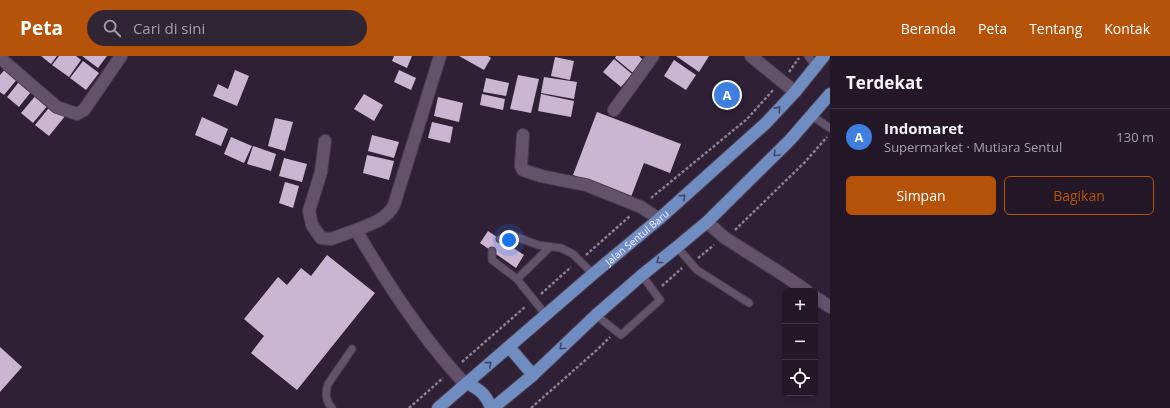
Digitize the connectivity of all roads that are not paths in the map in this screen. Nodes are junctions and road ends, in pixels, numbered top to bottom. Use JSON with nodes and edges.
{"nodes":[{"id":1,"x":121,"y":56,"type":"edge"},
{"id":2,"x":440,"y":56,"type":"edge"},
{"id":3,"x":653,"y":56,"type":"edge"},
{"id":4,"x":751,"y":56,"type":"edge"},
{"id":5,"x":808,"y":56,"type":"edge"},
{"id":6,"x":824,"y":56,"type":"edge"},
{"id":7,"x":0,"y":58,"type":"edge"},
{"id":8,"x":816,"y":66,"type":"junction"},
{"id":9,"x":795,"y":92,"type":"junction"},
{"id":10,"x":830,"y":94,"type":"edge"},
{"id":11,"x":614,"y":110,"type":"dead end"},
{"id":12,"x":812,"y":116,"type":"junction"},
{"id":13,"x":830,"y":128,"type":"edge"},
{"id":14,"x":523,"y":135,"type":"dead end"},
{"id":15,"x":325,"y":141,"type":"dead end"},
{"id":16,"x":659,"y":219,"type":"junction"},
{"id":17,"x":707,"y":222,"type":"junction"},
{"id":18,"x":356,"y":230,"type":"junction"},
{"id":19,"x":500,"y":239,"type":"dead end"},
{"id":20,"x":550,"y":247,"type":"junction"},
{"id":21,"x":677,"y":247,"type":"junction"},
{"id":22,"x":492,"y":251,"type":"dead end"},
{"id":23,"x":593,"y":274,"type":"junction"},
{"id":24,"x":642,"y":275,"type":"junction"},
{"id":25,"x":518,"y":279,"type":"junction"},
{"id":26,"x":803,"y":288,"type":"edge"},
{"id":27,"x":818,"y":299,"type":"edge"},
{"id":28,"x":750,"y":303,"type":"dead end"},
{"id":29,"x":830,"y":307,"type":"edge"},
{"id":30,"x":546,"y":315,"type":"junction"},
{"id":31,"x":596,"y":315,"type":"junction"},
{"id":32,"x":508,"y":347,"type":"junction"},
{"id":33,"x":352,"y":348,"type":"dead end"},
{"id":34,"x":533,"y":375,"type":"junction"},
{"id":35,"x":466,"y":384,"type":"junction"},
{"id":36,"x":332,"y":408,"type":"edge"},
{"id":37,"x":438,"y":408,"type":"edge"},
{"id":38,"x":492,"y":408,"type":"edge"}],
"edges":[{"from":1,"to":7,"type":"street"},
{"from":2,"to":18,"type":"street"},
{"from":3,"to":11,"type":"street"},
{"from":4,"to":9,"type":"street"},
{"from":5,"to":8,"type":"lane"},
{"from":6,"to":8,"type":"main road","name":"Jalan Sentul Baru"},
{"from":8,"to":9,"type":"main road","name":"Jalan Sentul Baru"},
{"from":16,"to":9,"type":"main road","name":"Jalan Sentul Baru","one_way":true},
{"from":10,"to":12,"type":"main road"},
{"from":12,"to":13,"type":"lane"},
{"from":12,"to":17,"type":"main road","one_way":true},
{"from":14,"to":16,"type":"street"},
{"from":15,"to":18,"type":"street"},
{"from":16,"to":23,"type":"main road","name":"Jalan Sentul Baru"},
{"from":17,"to":21,"type":"main road"},
{"from":17,"to":26,"type":"street"},
{"from":18,"to":35,"type":"street"},
{"from":19,"to":20,"type":"lane"},
{"from":20,"to":23,"type":"lane"},
{"from":20,"to":25,"type":"lane"},
{"from":21,"to":24,"type":"main road","one_way":true},
{"from":21,"to":28,"type":"lane"},
{"from":22,"to":25,"type":"lane"},
{"from":23,"to":30,"type":"main road","name":"Jalan Sentul Baru"},
{"from":24,"to":31,"type":"main road"},
{"from":24,"to":31,"type":"lane"},
{"from":25,"to":30,"type":"lane"},
{"from":27,"to":29,"type":"street"},
{"from":30,"to":32,"type":"main road","name":"Jalan Sentul Baru"},
{"from":31,"to":34,"type":"main road","one_way":true},
{"from":32,"to":34,"type":"main road"},
{"from":35,"to":32,"type":"main road","name":"Jalan Sentul Baru","one_way":true},
{"from":33,"to":36,"type":"lane"},
{"from":34,"to":38,"type":"main road"},
{"from":35,"to":37,"type":"main road","name":"Jalan Sentul Baru"},
{"from":35,"to":38,"type":"main road"}]}
